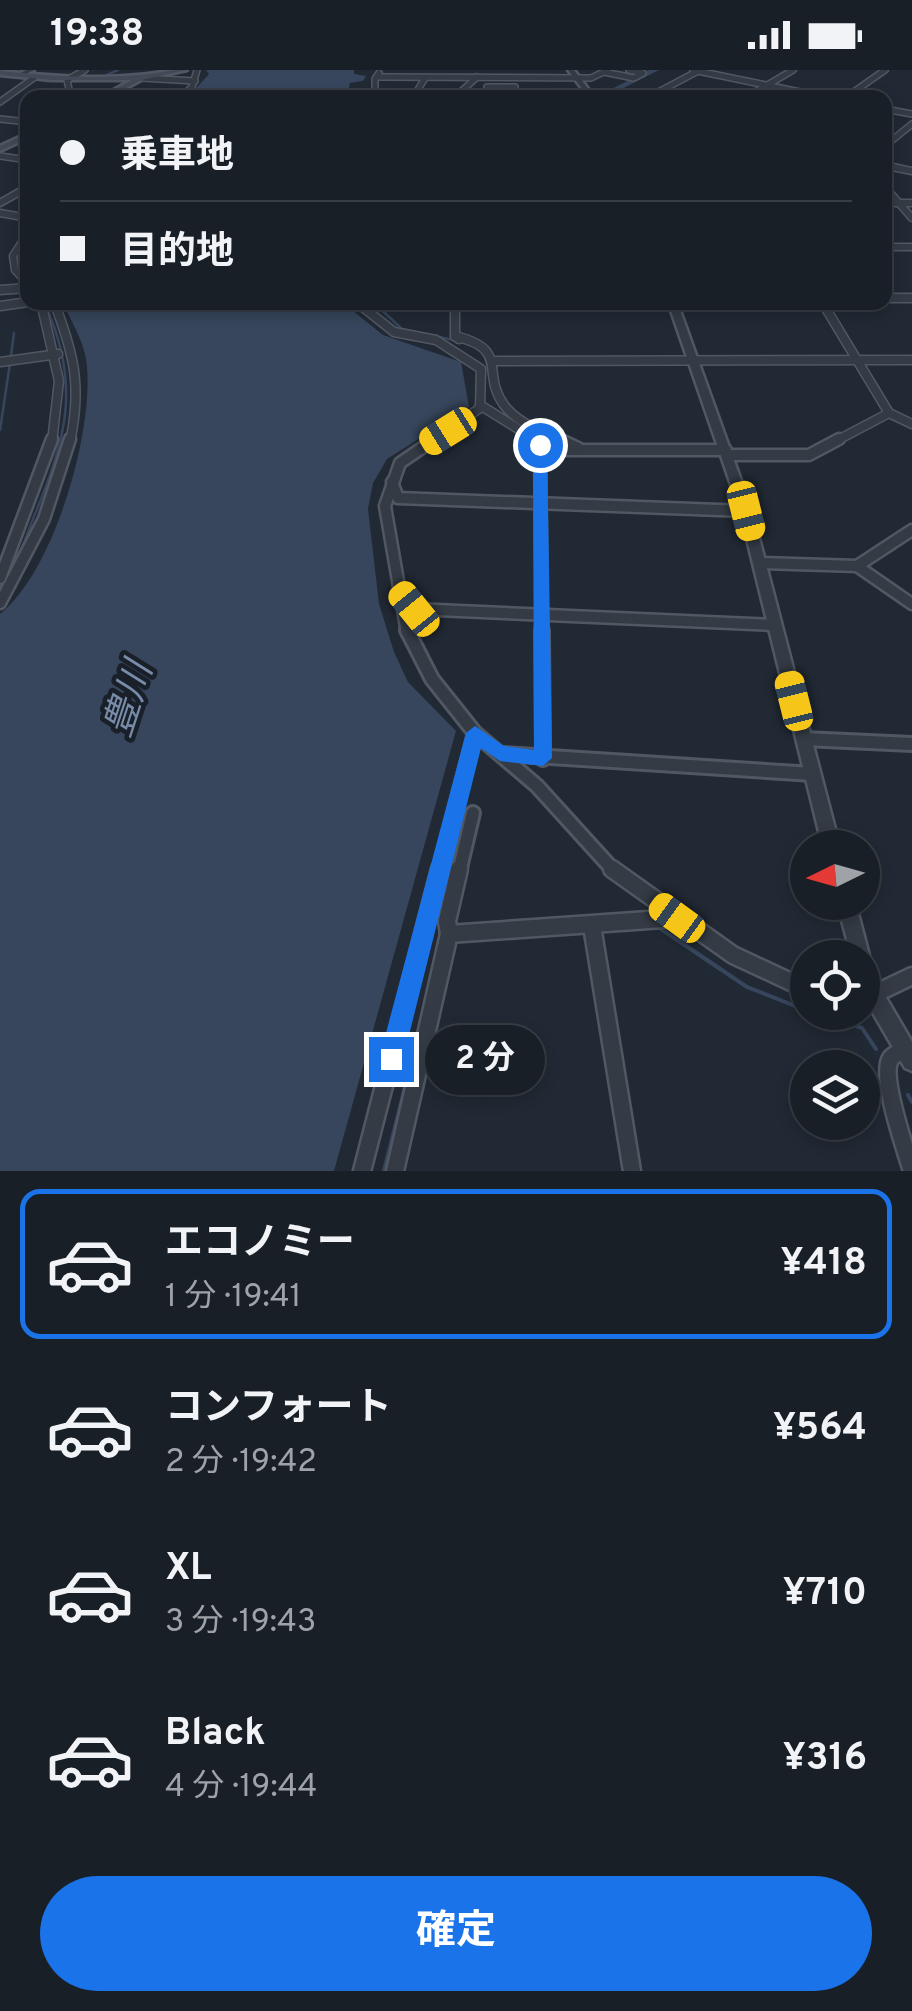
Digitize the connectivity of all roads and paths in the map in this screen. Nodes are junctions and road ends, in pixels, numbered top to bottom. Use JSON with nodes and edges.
{"nodes":[{"id":1,"x":85,"y":70,"type":"edge"},
{"id":2,"x":184,"y":70,"type":"edge"},
{"id":3,"x":197,"y":70,"type":"edge"},
{"id":4,"x":382,"y":70,"type":"edge"},
{"id":5,"x":408,"y":70,"type":"edge"},
{"id":6,"x":484,"y":70,"type":"edge"},
{"id":7,"x":571,"y":70,"type":"edge"},
{"id":8,"x":630,"y":70,"type":"edge"},
{"id":9,"x":697,"y":70,"type":"edge"},
{"id":10,"x":793,"y":70,"type":"edge"},
{"id":11,"x":885,"y":70,"type":"edge"},
{"id":12,"x":606,"y":71,"type":"edge"},
{"id":13,"x":0,"y":72,"type":"edge"},
{"id":14,"x":33,"y":73,"type":"edge"},
{"id":15,"x":376,"y":77,"type":"junction"},
{"id":16,"x":70,"y":78,"type":"junction"},
{"id":17,"x":142,"y":78,"type":"junction"},
{"id":18,"x":424,"y":78,"type":"junction"},
{"id":19,"x":476,"y":78,"type":"junction"},
{"id":20,"x":513,"y":78,"type":"junction"},
{"id":21,"x":577,"y":78,"type":"junction"},
{"id":22,"x":400,"y":79,"type":"junction"},
{"id":23,"x":194,"y":81,"type":"junction"},
{"id":24,"x":767,"y":85,"type":"junction"},
{"id":25,"x":488,"y":89,"type":"dead end"},
{"id":26,"x":70,"y":90,"type":"edge"},
{"id":27,"x":118,"y":90,"type":"edge"},
{"id":28,"x":187,"y":90,"type":"edge"},
{"id":29,"x":375,"y":90,"type":"edge"},
{"id":30,"x":417,"y":90,"type":"edge"},
{"id":31,"x":463,"y":90,"type":"edge"},
{"id":32,"x":497,"y":90,"type":"edge"},
{"id":33,"x":515,"y":90,"type":"edge"},
{"id":34,"x":586,"y":90,"type":"edge"},
{"id":35,"x":661,"y":90,"type":"edge"},
{"id":36,"x":759,"y":90,"type":"edge"},
{"id":37,"x":791,"y":90,"type":"edge"},
{"id":38,"x":856,"y":90,"type":"edge"},
{"id":39,"x":0,"y":102,"type":"edge"},
{"id":40,"x":912,"y":124,"type":"edge"},
{"id":41,"x":892,"y":140,"type":"edge"},
{"id":42,"x":892,"y":196,"type":"edge"},
{"id":43,"x":892,"y":204,"type":"edge"},
{"id":44,"x":899,"y":204,"type":"junction"},
{"id":45,"x":912,"y":204,"type":"edge"},
{"id":46,"x":912,"y":218,"type":"edge"},
{"id":47,"x":20,"y":239,"type":"edge"},
{"id":48,"x":20,"y":276,"type":"edge"},
{"id":49,"x":44,"y":310,"type":"edge"},
{"id":50,"x":57,"y":310,"type":"edge"},
{"id":51,"x":366,"y":310,"type":"edge"},
{"id":52,"x":454,"y":310,"type":"edge"},
{"id":53,"x":675,"y":310,"type":"edge"},
{"id":54,"x":827,"y":310,"type":"edge"},
{"id":55,"x":456,"y":340,"type":"junction"},
{"id":56,"x":58,"y":354,"type":"junction"},
{"id":57,"x":496,"y":360,"type":"junction"},
{"id":58,"x":693,"y":360,"type":"junction"},
{"id":59,"x":856,"y":360,"type":"junction"},
{"id":60,"x":912,"y":360,"type":"edge"},
{"id":61,"x":0,"y":362,"type":"edge"},
{"id":62,"x":480,"y":366,"type":"junction"},
{"id":63,"x":480,"y":405,"type":"junction"},
{"id":64,"x":889,"y":413,"type":"junction"},
{"id":65,"x":912,"y":424,"type":"edge"},
{"id":66,"x":540,"y":445,"type":"junction"},
{"id":67,"x":582,"y":450,"type":"junction"},
{"id":68,"x":727,"y":453,"type":"junction"},
{"id":69,"x":391,"y":480,"type":"junction"},
{"id":70,"x":539,"y":504,"type":"junction"},
{"id":71,"x":746,"y":511,"type":"junction"},
{"id":72,"x":912,"y":530,"type":"edge"},
{"id":73,"x":759,"y":562,"type":"junction"},
{"id":74,"x":857,"y":566,"type":"junction"},
{"id":75,"x":0,"y":578,"type":"edge"},
{"id":76,"x":398,"y":590,"type":"junction"},
{"id":77,"x":0,"y":602,"type":"edge"},
{"id":78,"x":912,"y":604,"type":"edge"},
{"id":79,"x":542,"y":615,"type":"junction"},
{"id":80,"x":775,"y":625,"type":"junction"},
{"id":81,"x":475,"y":733,"type":"junction"},
{"id":82,"x":804,"y":739,"type":"junction"},
{"id":83,"x":912,"y":744,"type":"edge"},
{"id":84,"x":500,"y":754,"type":"junction"},
{"id":85,"x":543,"y":758,"type":"junction"},
{"id":86,"x":812,"y":774,"type":"junction"},
{"id":87,"x":473,"y":813,"type":"dead end"},
{"id":88,"x":827,"y":830,"type":"edge"},
{"id":89,"x":677,"y":918,"type":"junction"},
{"id":90,"x":592,"y":926,"type":"junction"},
{"id":91,"x":448,"y":927,"type":"junction"},
{"id":92,"x":912,"y":976,"type":"edge"},
{"id":93,"x":790,"y":982,"type":"edge"},
{"id":94,"x":880,"y":991,"type":"edge"},
{"id":95,"x":880,"y":1014,"type":"edge"},
{"id":96,"x":908,"y":1055,"type":"edge"},
{"id":97,"x":362,"y":1171,"type":"edge"},
{"id":98,"x":394,"y":1171,"type":"edge"},
{"id":99,"x":632,"y":1171,"type":"edge"},
{"id":100,"x":912,"y":1171,"type":"edge"}],
"edges":[{"from":1,"to":16,"type":"street"},
{"from":2,"to":17,"type":"main road"},
{"from":3,"to":23,"type":"street"},
{"from":4,"to":15,"type":"street"},
{"from":5,"to":22,"type":"street"},
{"from":6,"to":19,"type":"street"},
{"from":7,"to":21,"type":"street"},
{"from":8,"to":12,"type":"street"},
{"from":9,"to":24,"type":"street"},
{"from":9,"to":35,"type":"street"},
{"from":10,"to":24,"type":"street"},
{"from":11,"to":38,"type":"street"},
{"from":12,"to":21,"type":"street"},
{"from":13,"to":14,"type":"main road"},
{"from":14,"to":16,"type":"main road"},
{"from":14,"to":39,"type":"street"},
{"from":15,"to":22,"type":"street"},
{"from":15,"to":29,"type":"street"},
{"from":16,"to":17,"type":"main road"},
{"from":16,"to":26,"type":"street"},
{"from":17,"to":23,"type":"street"},
{"from":17,"to":27,"type":"main road"},
{"from":18,"to":19,"type":"street"},
{"from":18,"to":22,"type":"street"},
{"from":18,"to":30,"type":"street"},
{"from":19,"to":20,"type":"street"},
{"from":19,"to":31,"type":"street"},
{"from":20,"to":21,"type":"street"},
{"from":20,"to":33,"type":"street"},
{"from":21,"to":34,"type":"street"},
{"from":23,"to":28,"type":"street"},
{"from":24,"to":36,"type":"street"},
{"from":24,"to":37,"type":"street"},
{"from":25,"to":32,"type":"street"},
{"from":40,"to":41,"type":"street"},
{"from":42,"to":44,"type":"street"},
{"from":43,"to":44,"type":"street"},
{"from":44,"to":45,"type":"street"},
{"from":44,"to":46,"type":"street"},
{"from":47,"to":48,"type":"street"},
{"from":49,"to":56,"type":"street"},
{"from":50,"to":77,"type":"street"},
{"from":51,"to":62,"type":"street"},
{"from":52,"to":55,"type":"street"},
{"from":53,"to":58,"type":"street"},
{"from":54,"to":59,"type":"street"},
{"from":55,"to":57,"type":"street"},
{"from":55,"to":62,"type":"street"},
{"from":56,"to":61,"type":"street"},
{"from":56,"to":75,"type":"street"},
{"from":57,"to":58,"type":"street"},
{"from":57,"to":67,"type":"street"},
{"from":58,"to":59,"type":"street"},
{"from":58,"to":68,"type":"street"},
{"from":59,"to":60,"type":"street"},
{"from":59,"to":64,"type":"street"},
{"from":62,"to":63,"type":"street"},
{"from":63,"to":66,"type":"street"},
{"from":63,"to":69,"type":"street"},
{"from":64,"to":65,"type":"street"},
{"from":64,"to":68,"type":"street"},
{"from":66,"to":67,"type":"street"},
{"from":66,"to":70,"type":"street"},
{"from":67,"to":68,"type":"street"},
{"from":68,"to":71,"type":"street"},
{"from":69,"to":70,"type":"street"},
{"from":69,"to":76,"type":"street"},
{"from":70,"to":71,"type":"street"},
{"from":70,"to":79,"type":"street"},
{"from":71,"to":73,"type":"street"},
{"from":72,"to":74,"type":"street"},
{"from":73,"to":74,"type":"street"},
{"from":73,"to":80,"type":"street"},
{"from":74,"to":78,"type":"street"},
{"from":76,"to":79,"type":"street"},
{"from":76,"to":81,"type":"street"},
{"from":79,"to":80,"type":"street"},
{"from":79,"to":85,"type":"street"},
{"from":80,"to":82,"type":"street"},
{"from":81,"to":84,"type":"street"},
{"from":81,"to":97,"type":"street"},
{"from":82,"to":83,"type":"street"},
{"from":82,"to":86,"type":"street"},
{"from":84,"to":85,"type":"street"},
{"from":84,"to":89,"type":"street"},
{"from":85,"to":86,"type":"street"},
{"from":86,"to":88,"type":"street"},
{"from":87,"to":91,"type":"street"},
{"from":89,"to":90,"type":"street"},
{"from":89,"to":93,"type":"street"},
{"from":90,"to":91,"type":"street"},
{"from":90,"to":99,"type":"street"},
{"from":91,"to":98,"type":"street"},
{"from":92,"to":94,"type":"street"},
{"from":95,"to":96,"type":"street"},
{"from":96,"to":100,"type":"street"}]}
